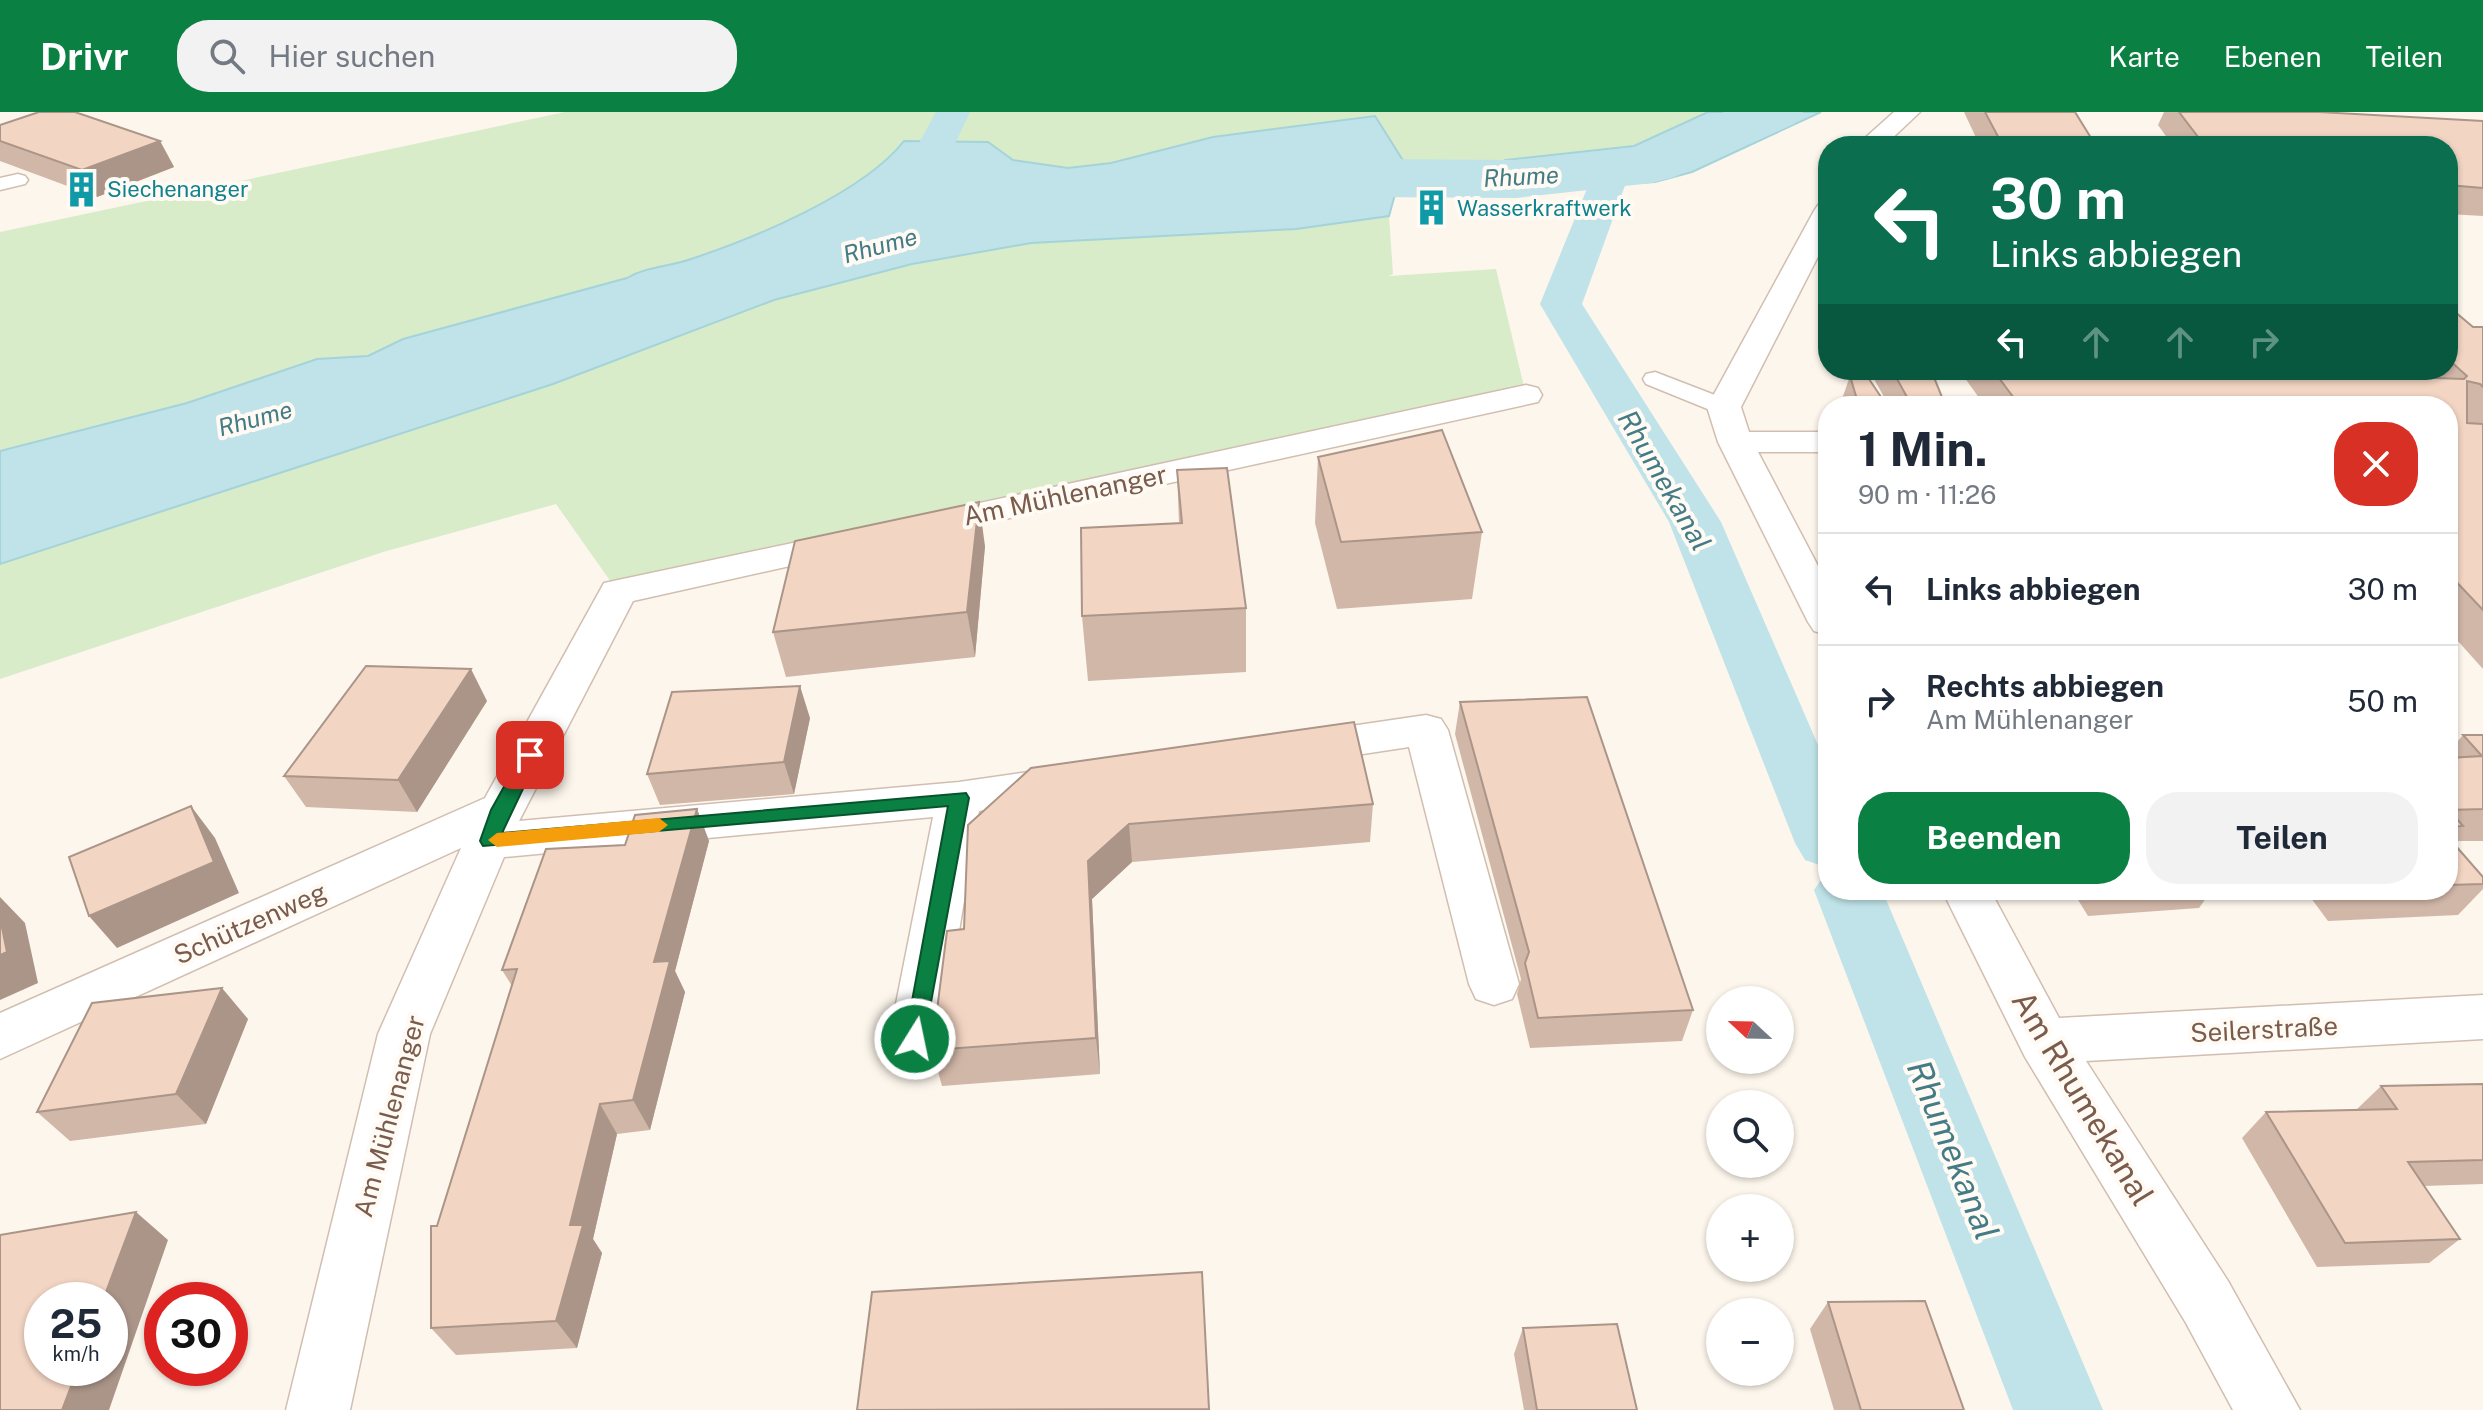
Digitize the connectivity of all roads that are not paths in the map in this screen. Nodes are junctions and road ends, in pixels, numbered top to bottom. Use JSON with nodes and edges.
{"nodes":[{"id":1,"x":1908,"y":112,"type":"edge"},
{"id":2,"x":1880,"y":136,"type":"edge"},
{"id":3,"x":1818,"y":236,"type":"edge"},
{"id":4,"x":1655,"y":379,"type":"dead end"},
{"id":5,"x":1526,"y":395,"type":"dead end"},
{"id":6,"x":1724,"y":407,"type":"junction"},
{"id":7,"x":1735,"y":442,"type":"junction"},
{"id":8,"x":1818,"y":442,"type":"edge"},
{"id":9,"x":1818,"y":603,"type":"edge"},
{"id":10,"x":1255,"y":755,"type":"edge"},
{"id":11,"x":1099,"y":778,"type":"edge"},
{"id":12,"x":959,"y":798,"type":"junction"},
{"id":13,"x":495,"y":825,"type":"junction"},
{"id":14,"x":1971,"y":900,"type":"edge"},
{"id":15,"x":1494,"y":984,"type":"dead end"},
{"id":16,"x":2483,"y":1017,"type":"edge"},
{"id":17,"x":0,"y":1037,"type":"edge"},
{"id":18,"x":915,"y":1039,"type":"dead end"},
{"id":19,"x":2044,"y":1041,"type":"junction"},
{"id":20,"x":318,"y":1410,"type":"edge"},
{"id":21,"x":2268,"y":1410,"type":"edge"}],
"edges":[{"from":1,"to":2,"type":"street"},
{"from":3,"to":6,"type":"street"},
{"from":4,"to":6,"type":"lane"},
{"from":5,"to":13,"type":"street","name":"Am Mühlenanger"},
{"from":6,"to":7,"type":"street"},
{"from":7,"to":8,"type":"street"},
{"from":7,"to":9,"type":"street"},
{"from":10,"to":15,"type":"street"},
{"from":11,"to":12,"type":"street","name":"Schützenweg"},
{"from":12,"to":13,"type":"street","name":"Schützenweg"},
{"from":12,"to":18,"type":"street"},
{"from":13,"to":17,"type":"street","name":"Schützenweg"},
{"from":13,"to":20,"type":"street","name":"Am Mühlenanger"},
{"from":14,"to":19,"type":"street","name":"Am Rhumekanal"},
{"from":16,"to":19,"type":"street","name":"Seilerstraße"},
{"from":19,"to":21,"type":"street","name":"Am Rhumekanal"}]}
